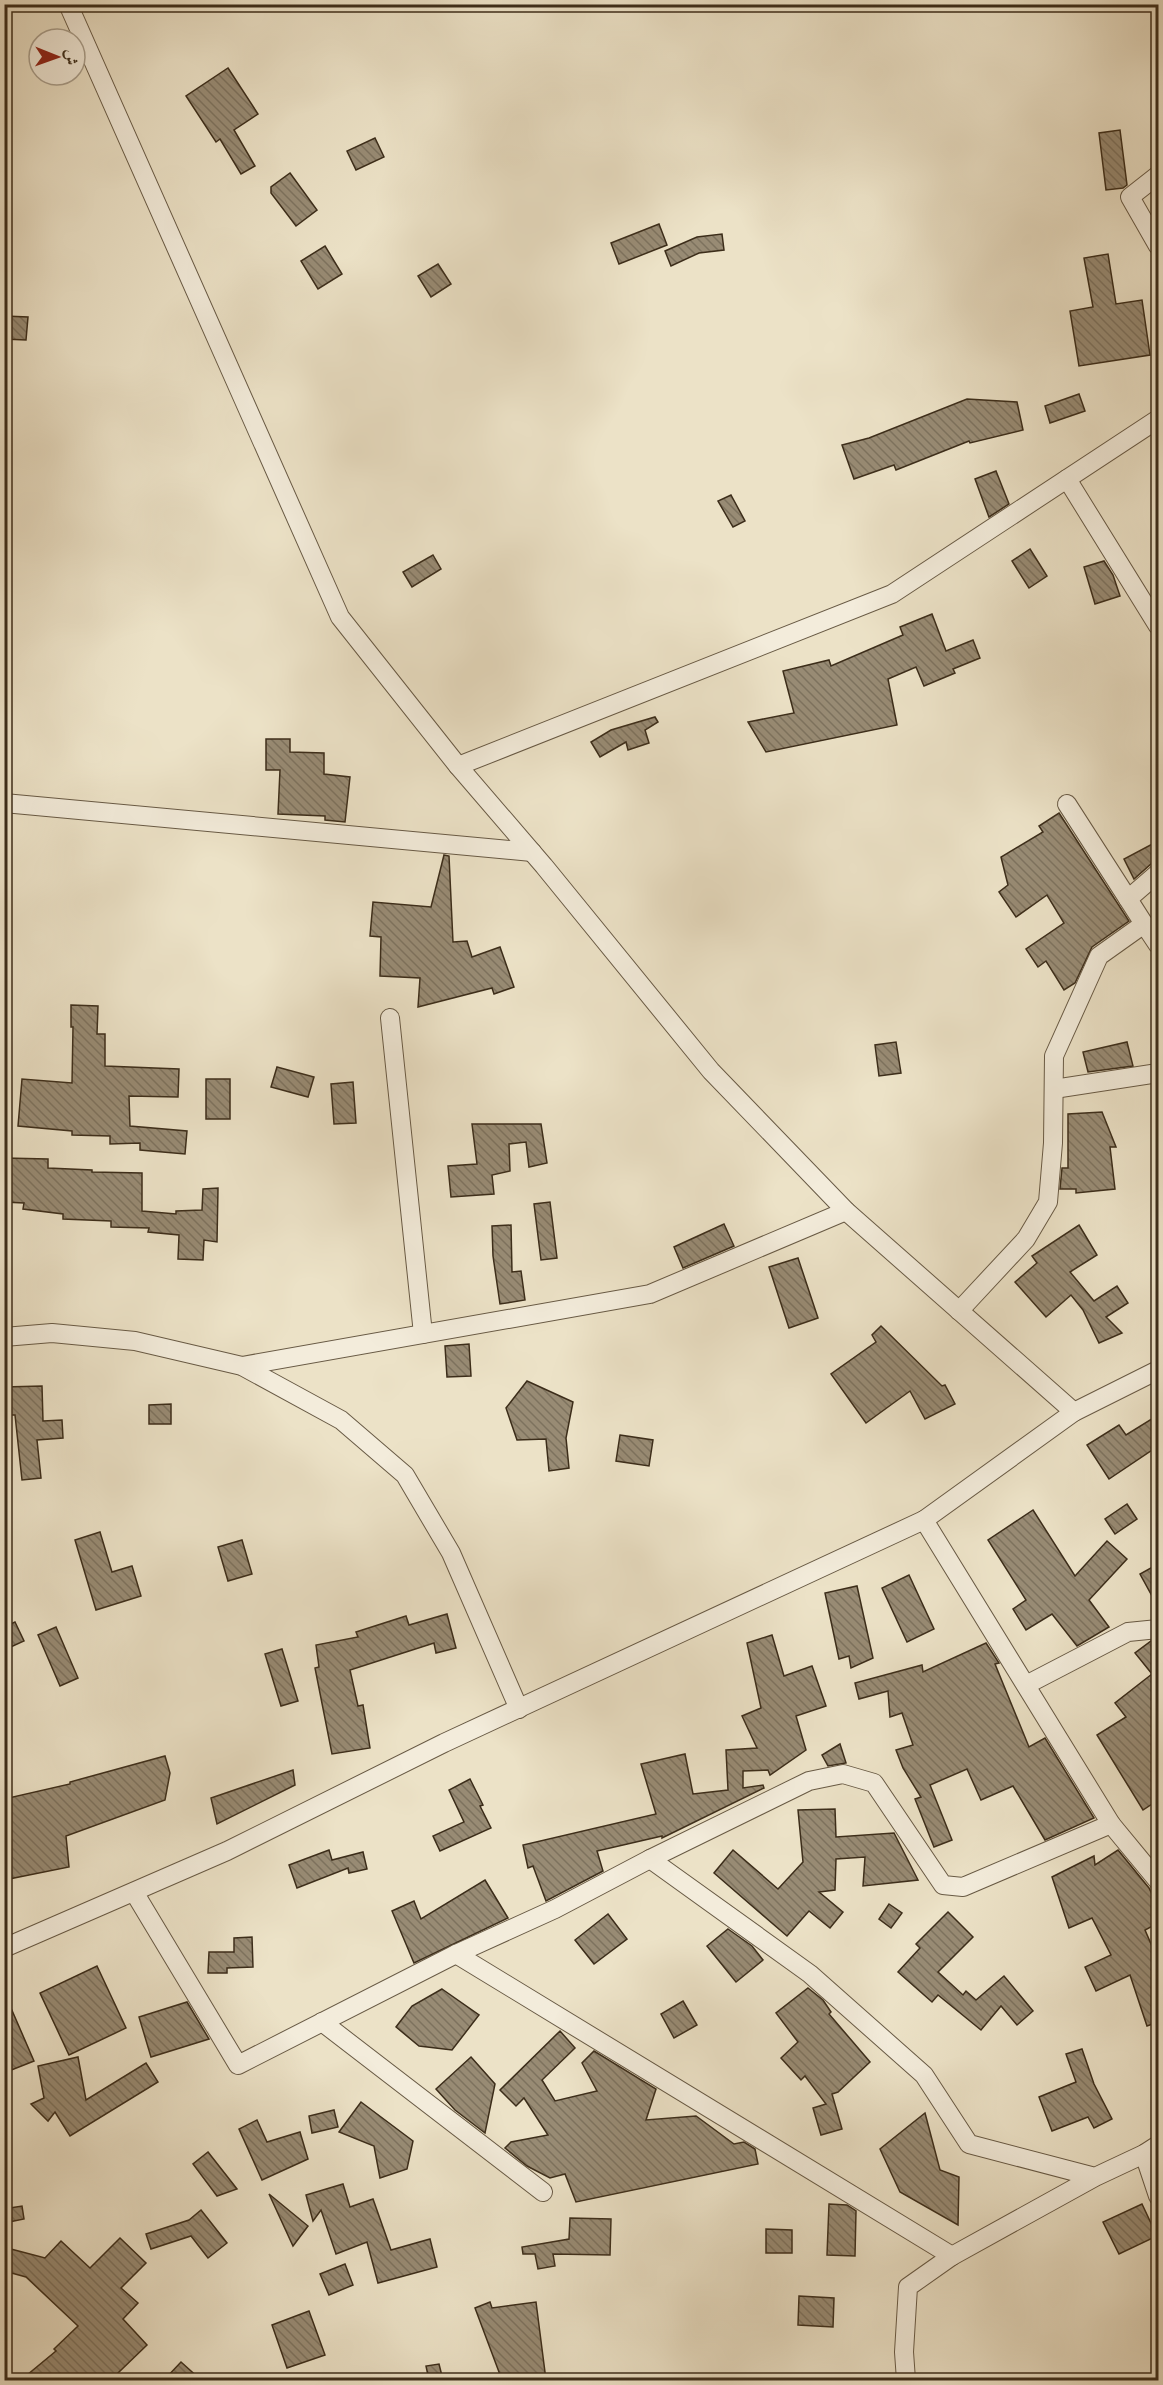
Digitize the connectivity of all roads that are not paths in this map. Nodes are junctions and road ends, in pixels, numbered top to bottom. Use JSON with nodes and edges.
{"nodes":[{"id":1,"x":68,"y":4,"type":"edge"},
{"id":2,"x":1158,"y":175,"type":"edge"},
{"id":3,"x":1158,"y":246,"type":"edge"},
{"id":4,"x":1158,"y":419,"type":"edge"},
{"id":5,"x":1067,"y":479,"type":"junction"},
{"id":6,"x":1158,"y":626,"type":"edge"},
{"id":7,"x":458,"y":766,"type":"junction"},
{"id":8,"x":4,"y":803,"type":"edge"},
{"id":9,"x":1067,"y":804,"type":"dead end"},
{"id":10,"x":532,"y":852,"type":"junction"},
{"id":11,"x":1158,"y":873,"type":"edge"},
{"id":12,"x":1128,"y":899,"type":"junction"},
{"id":13,"x":1144,"y":924,"type":"junction"},
{"id":14,"x":1158,"y":945,"type":"edge"},
{"id":15,"x":390,"y":1018,"type":"dead end"},
{"id":16,"x":1158,"y":1072,"type":"edge"},
{"id":17,"x":1054,"y":1089,"type":"junction"},
{"id":18,"x":846,"y":1211,"type":"junction"},
{"id":19,"x":959,"y":1311,"type":"junction"},
{"id":20,"x":423,"y":1334,"type":"junction"},
{"id":21,"x":4,"y":1337,"type":"edge"},
{"id":22,"x":242,"y":1366,"type":"junction"},
{"id":23,"x":1158,"y":1370,"type":"edge"},
{"id":24,"x":1074,"y":1412,"type":"junction"},
{"id":25,"x":924,"y":1520,"type":"junction"},
{"id":26,"x":1158,"y":1629,"type":"edge"},
{"id":27,"x":1026,"y":1685,"type":"junction"},
{"id":28,"x":519,"y":1708,"type":"junction"},
{"id":29,"x":1111,"y":1824,"type":"junction"},
{"id":30,"x":650,"y":1859,"type":"junction"},
{"id":31,"x":1158,"y":1881,"type":"edge"},
{"id":32,"x":134,"y":1892,"type":"junction"},
{"id":33,"x":4,"y":1948,"type":"edge"},
{"id":34,"x":456,"y":1954,"type":"junction"},
{"id":35,"x":322,"y":2022,"type":"junction"},
{"id":36,"x":1151,"y":2150,"type":"edge"},
{"id":37,"x":1095,"y":2177,"type":"junction"},
{"id":38,"x":543,"y":2192,"type":"dead end"},
{"id":39,"x":1158,"y":2196,"type":"edge"},
{"id":40,"x":952,"y":2256,"type":"junction"},
{"id":41,"x":906,"y":2380,"type":"edge"}],
"edges":[{"from":1,"to":7,"type":"street"},
{"from":2,"to":3,"type":"street"},
{"from":4,"to":5,"type":"street"},
{"from":5,"to":6,"type":"street"},
{"from":5,"to":7,"type":"street"},
{"from":7,"to":10,"type":"street"},
{"from":8,"to":10,"type":"street"},
{"from":9,"to":12,"type":"street"},
{"from":10,"to":18,"type":"street"},
{"from":11,"to":12,"type":"street"},
{"from":12,"to":13,"type":"street"},
{"from":13,"to":14,"type":"street"},
{"from":13,"to":17,"type":"street"},
{"from":15,"to":20,"type":"street"},
{"from":16,"to":17,"type":"street"},
{"from":17,"to":19,"type":"street"},
{"from":18,"to":19,"type":"street"},
{"from":18,"to":20,"type":"street"},
{"from":19,"to":24,"type":"street"},
{"from":20,"to":22,"type":"street"},
{"from":21,"to":22,"type":"street"},
{"from":22,"to":28,"type":"street"},
{"from":23,"to":24,"type":"street"},
{"from":24,"to":25,"type":"street"},
{"from":25,"to":27,"type":"street"},
{"from":25,"to":28,"type":"street"},
{"from":26,"to":27,"type":"street"},
{"from":27,"to":29,"type":"street"},
{"from":28,"to":32,"type":"street"},
{"from":29,"to":30,"type":"street"},
{"from":29,"to":31,"type":"street"},
{"from":30,"to":34,"type":"street"},
{"from":30,"to":37,"type":"street"},
{"from":32,"to":33,"type":"street"},
{"from":32,"to":35,"type":"street"},
{"from":34,"to":35,"type":"street"},
{"from":34,"to":40,"type":"street"},
{"from":35,"to":38,"type":"street"},
{"from":36,"to":37,"type":"street"},
{"from":36,"to":39,"type":"street"},
{"from":37,"to":40,"type":"street"},
{"from":40,"to":41,"type":"street"}]}
